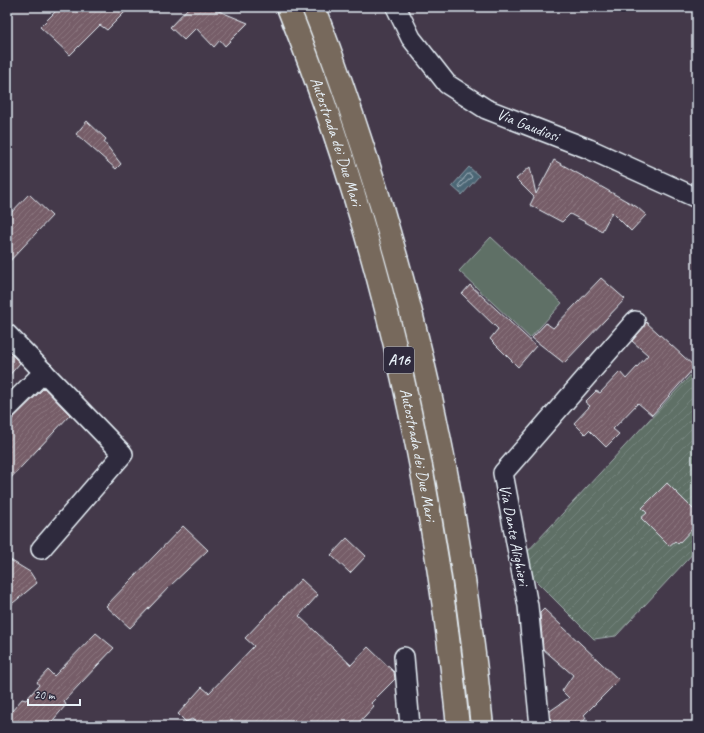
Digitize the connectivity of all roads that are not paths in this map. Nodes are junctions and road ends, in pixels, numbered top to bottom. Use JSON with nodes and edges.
{"nodes":[{"id":1,"x":288,"y":7,"type":"edge"},
{"id":2,"x":313,"y":7,"type":"edge"},
{"id":3,"x":396,"y":7,"type":"edge"},
{"id":4,"x":697,"y":198,"type":"edge"},
{"id":5,"x":636,"y":321,"type":"dead end"},
{"id":6,"x":7,"y":334,"type":"edge"},
{"id":7,"x":44,"y":372,"type":"junction"},
{"id":8,"x":7,"y":409,"type":"edge"},
{"id":9,"x":41,"y":549,"type":"dead end"},
{"id":10,"x":404,"y":657,"type":"dead end"},
{"id":11,"x":410,"y":726,"type":"edge"},
{"id":12,"x":458,"y":726,"type":"edge"},
{"id":13,"x":482,"y":726,"type":"edge"},
{"id":14,"x":540,"y":726,"type":"edge"}],
"edges":[{"from":1,"to":12,"type":"highway","name":"Autostrada dei Due Mari","number":"A16"},
{"from":2,"to":13,"type":"highway","name":"Autostrada dei Due Mari","number":"A16"},
{"from":3,"to":4,"type":"street","name":"Via Gaudiosi"},
{"from":5,"to":14,"type":"street","name":"Via Dante Alighieri"},
{"from":6,"to":7,"type":"street"},
{"from":7,"to":8,"type":"street"},
{"from":7,"to":9,"type":"street"},
{"from":10,"to":11,"type":"street"}]}
